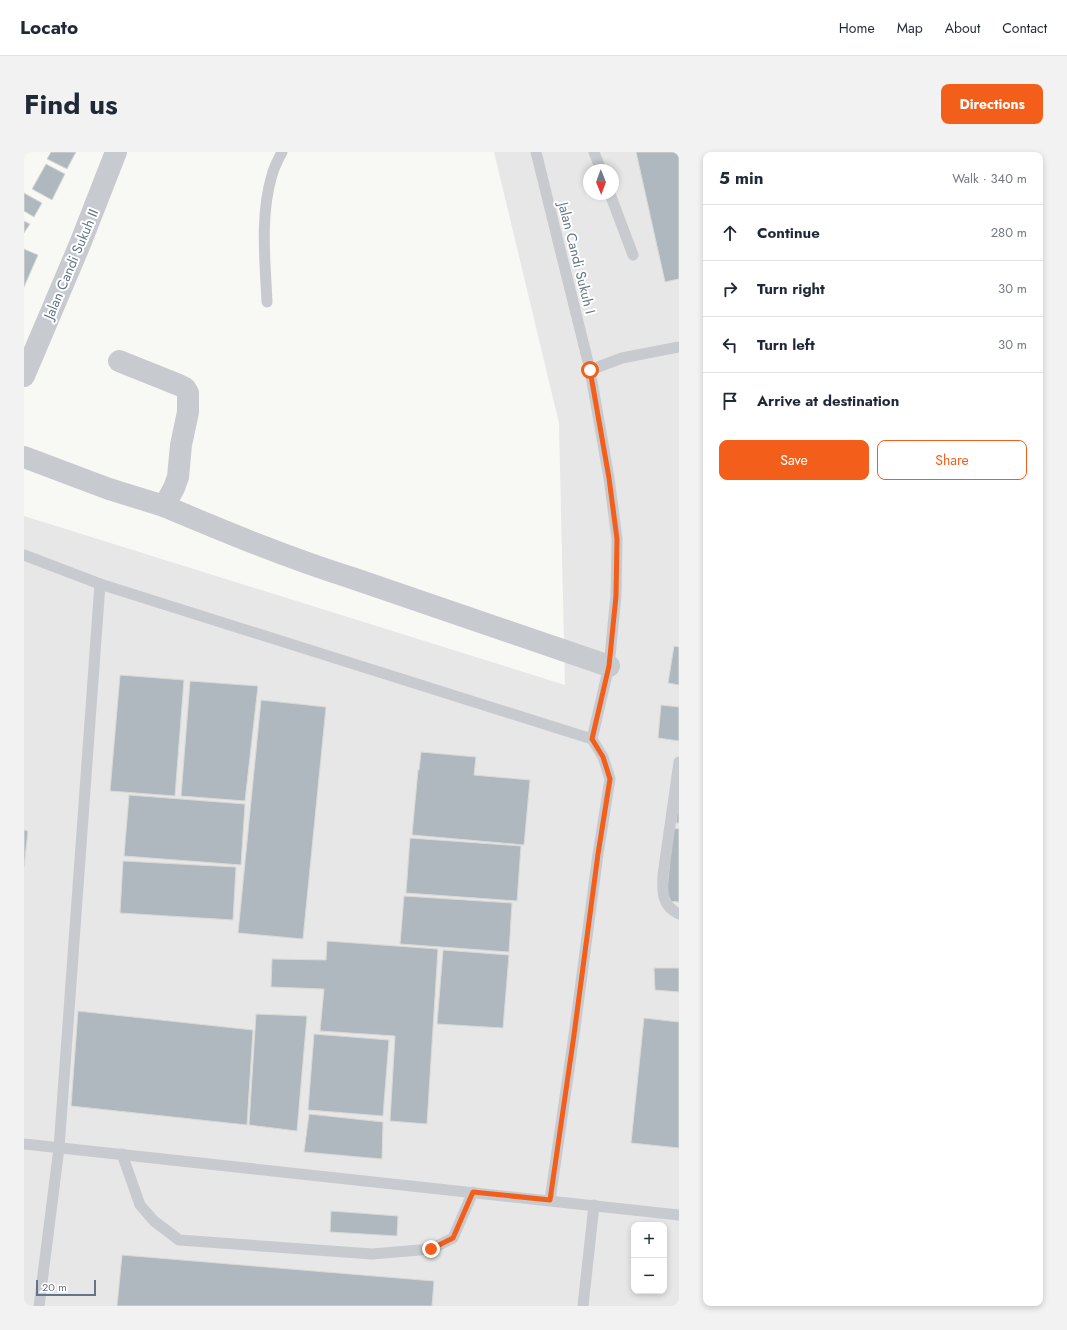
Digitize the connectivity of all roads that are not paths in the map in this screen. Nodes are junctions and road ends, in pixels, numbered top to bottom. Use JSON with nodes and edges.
{"nodes":[{"id":1,"x":116,"y":152,"type":"edge"},
{"id":2,"x":282,"y":152,"type":"edge"},
{"id":3,"x":536,"y":152,"type":"edge"},
{"id":4,"x":594,"y":152,"type":"edge"},
{"id":5,"x":599,"y":164,"type":"edge"},
{"id":6,"x":612,"y":200,"type":"edge"},
{"id":7,"x":633,"y":255,"type":"dead end"},
{"id":8,"x":267,"y":302,"type":"dead end"},
{"id":9,"x":679,"y":347,"type":"edge"},
{"id":10,"x":119,"y":361,"type":"dead end"},
{"id":11,"x":590,"y":370,"type":"junction"},
{"id":12,"x":24,"y":376,"type":"edge"},
{"id":13,"x":24,"y":457,"type":"edge"},
{"id":14,"x":164,"y":506,"type":"junction"},
{"id":15,"x":24,"y":555,"type":"edge"},
{"id":16,"x":100,"y":584,"type":"junction"},
{"id":17,"x":609,"y":666,"type":"junction"},
{"id":18,"x":592,"y":739,"type":"junction"},
{"id":19,"x":679,"y":762,"type":"edge"},
{"id":20,"x":679,"y":914,"type":"edge"},
{"id":21,"x":24,"y":1144,"type":"edge"},
{"id":22,"x":59,"y":1148,"type":"junction"},
{"id":23,"x":122,"y":1154,"type":"junction"},
{"id":24,"x":473,"y":1192,"type":"junction"},
{"id":25,"x":550,"y":1200,"type":"junction"},
{"id":26,"x":594,"y":1205,"type":"junction"},
{"id":27,"x":679,"y":1215,"type":"edge"},
{"id":28,"x":40,"y":1306,"type":"edge"},
{"id":29,"x":583,"y":1306,"type":"edge"}],
"edges":[{"from":1,"to":12,"type":"street","name":"Jalan Candi Sukuh II"},
{"from":2,"to":8,"type":"lane"},
{"from":3,"to":11,"type":"lane","name":"Jalan Candi Sukuh I"},
{"from":4,"to":5,"type":"lane"},
{"from":6,"to":7,"type":"lane"},
{"from":9,"to":11,"type":"lane"},
{"from":10,"to":14,"type":"street"},
{"from":11,"to":17,"type":"lane","name":"Jalan Candi Sukuh I"},
{"from":13,"to":14,"type":"street"},
{"from":14,"to":17,"type":"street"},
{"from":15,"to":16,"type":"lane"},
{"from":16,"to":18,"type":"lane"},
{"from":16,"to":22,"type":"lane"},
{"from":17,"to":18,"type":"lane","name":"Jalan Candi Sukuh I"},
{"from":18,"to":25,"type":"lane"},
{"from":19,"to":20,"type":"lane"},
{"from":21,"to":22,"type":"lane"},
{"from":22,"to":23,"type":"lane"},
{"from":22,"to":28,"type":"lane"},
{"from":23,"to":24,"type":"lane"},
{"from":23,"to":24,"type":"lane"},
{"from":24,"to":25,"type":"lane"},
{"from":25,"to":26,"type":"lane"},
{"from":26,"to":27,"type":"lane"},
{"from":26,"to":29,"type":"lane"}]}
